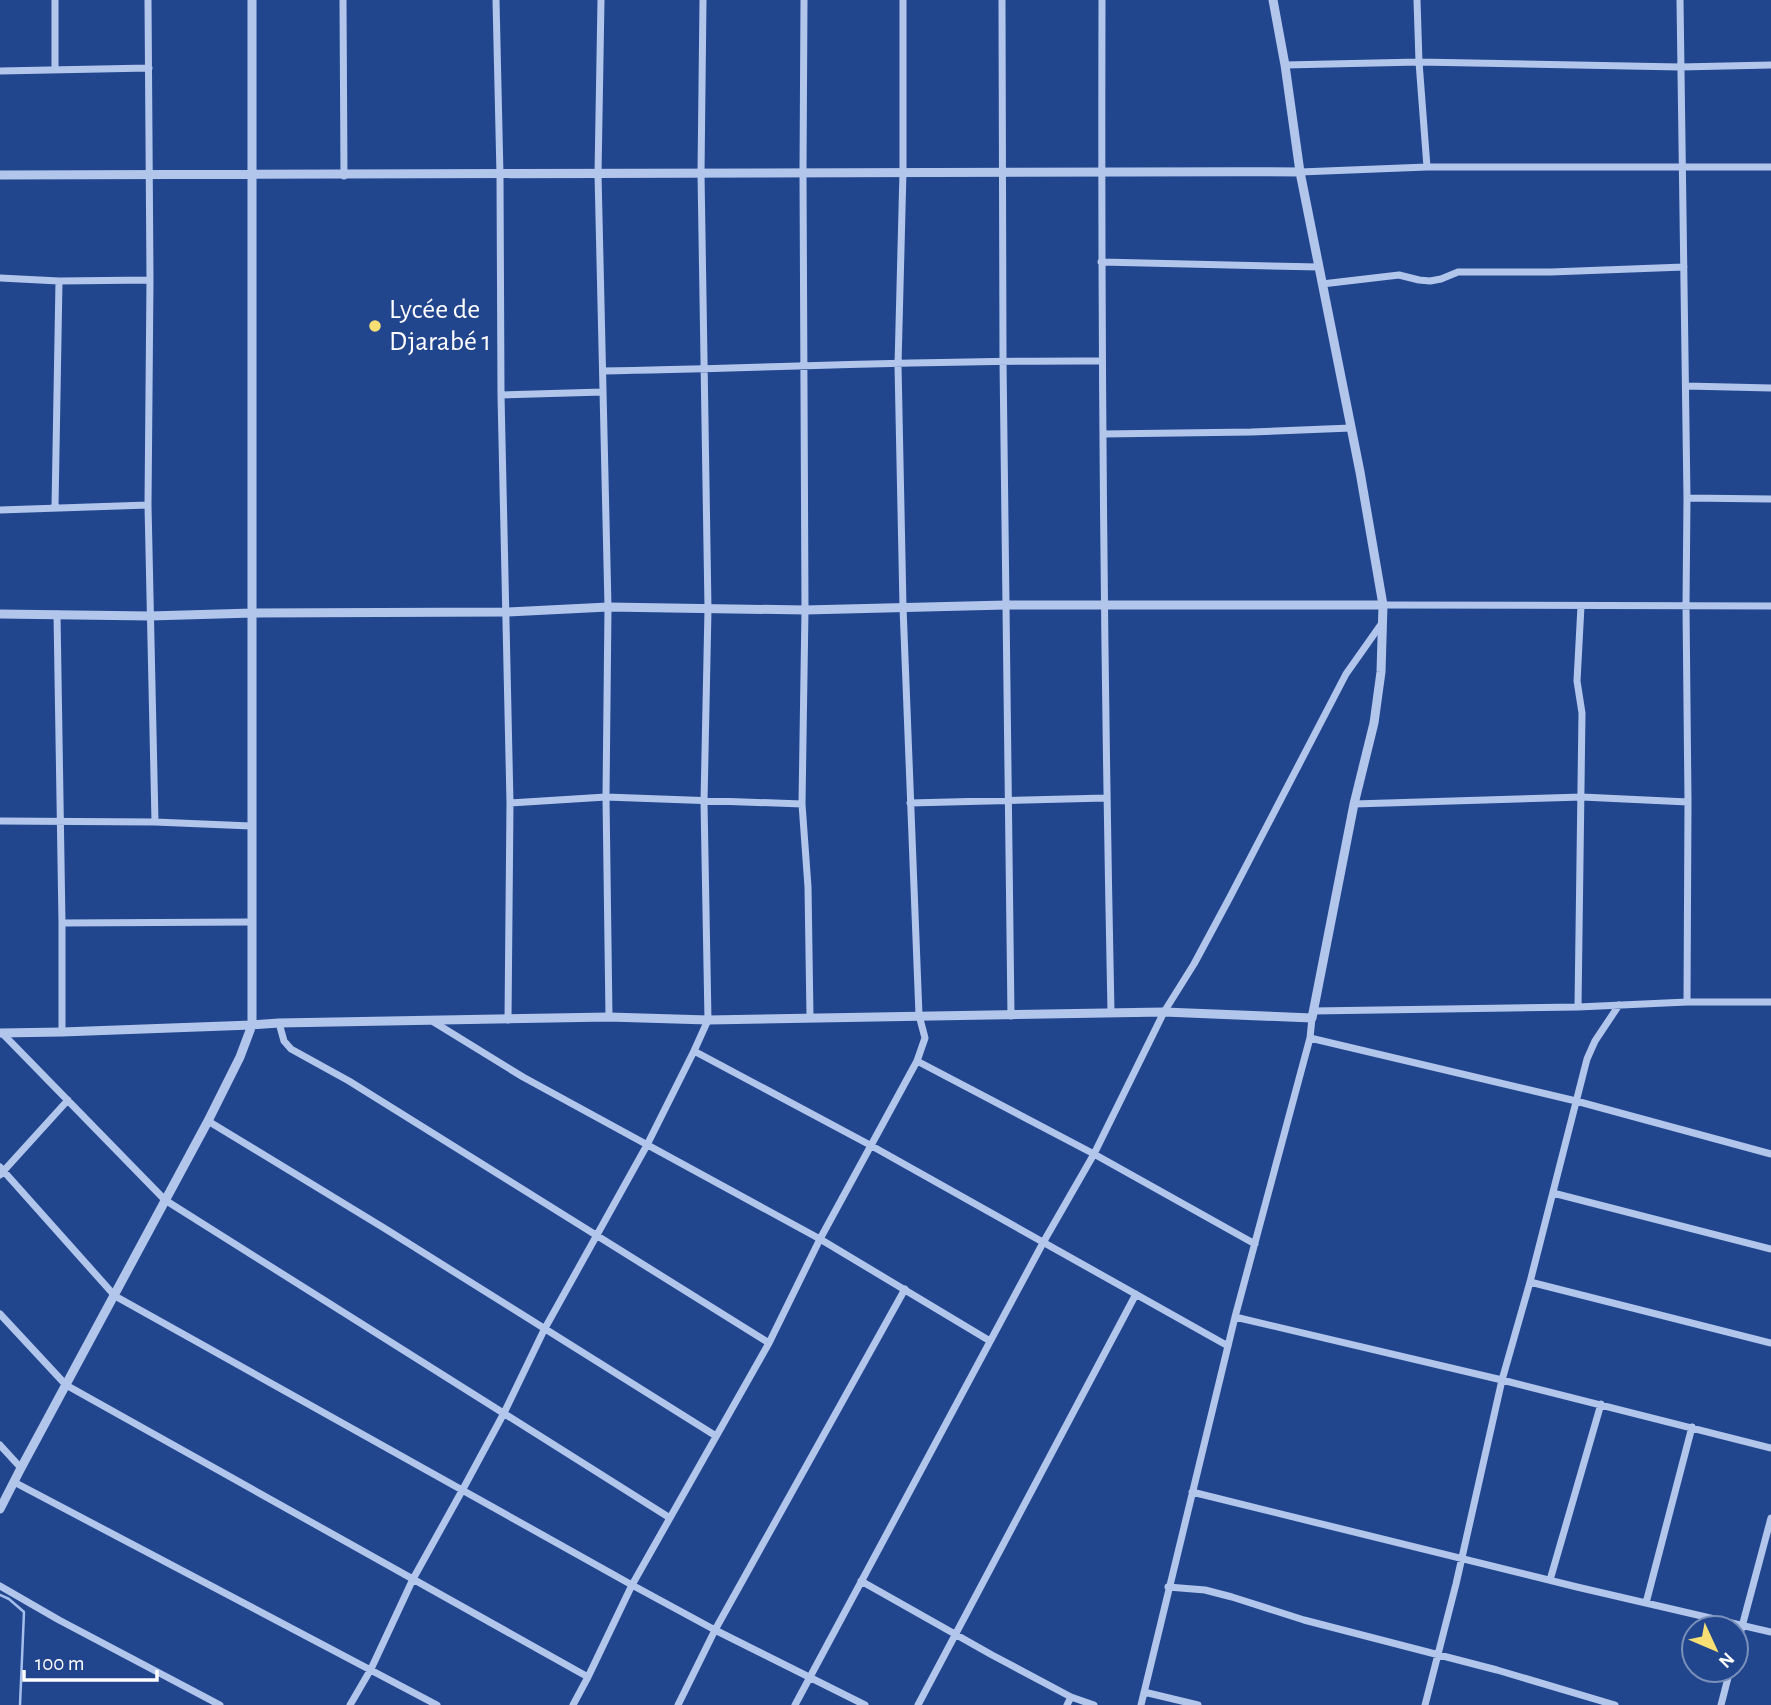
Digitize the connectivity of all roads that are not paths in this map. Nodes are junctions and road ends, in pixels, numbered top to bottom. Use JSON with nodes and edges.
{"nodes":[{"id":1,"x":55,"y":0,"type":"edge"},
{"id":2,"x":148,"y":0,"type":"edge"},
{"id":3,"x":252,"y":0,"type":"edge"},
{"id":4,"x":343,"y":0,"type":"edge"},
{"id":5,"x":496,"y":0,"type":"edge"},
{"id":6,"x":601,"y":0,"type":"edge"},
{"id":7,"x":703,"y":0,"type":"edge"},
{"id":8,"x":804,"y":0,"type":"edge"},
{"id":9,"x":903,"y":0,"type":"edge"},
{"id":10,"x":1002,"y":0,"type":"edge"},
{"id":11,"x":1102,"y":0,"type":"edge"},
{"id":12,"x":1273,"y":0,"type":"edge"},
{"id":13,"x":1417,"y":0,"type":"edge"},
{"id":14,"x":1680,"y":0,"type":"edge"},
{"id":15,"x":1419,"y":62,"type":"junction"},
{"id":16,"x":1285,"y":65,"type":"junction"},
{"id":17,"x":1771,"y":65,"type":"edge"},
{"id":18,"x":1680,"y":67,"type":"junction"},
{"id":19,"x":149,"y":68,"type":"junction"},
{"id":20,"x":55,"y":69,"type":"junction"},
{"id":21,"x":0,"y":71,"type":"edge"},
{"id":22,"x":1427,"y":167,"type":"junction"},
{"id":23,"x":1682,"y":167,"type":"junction"},
{"id":24,"x":1771,"y":167,"type":"edge"},
{"id":25,"x":1101,"y":170,"type":"junction"},
{"id":26,"x":903,"y":171,"type":"junction"},
{"id":27,"x":1003,"y":171,"type":"junction"},
{"id":28,"x":803,"y":172,"type":"junction"},
{"id":29,"x":1300,"y":172,"type":"junction"},
{"id":30,"x":701,"y":173,"type":"junction"},
{"id":31,"x":598,"y":174,"type":"junction"},
{"id":32,"x":0,"y":175,"type":"edge"},
{"id":33,"x":500,"y":175,"type":"junction"},
{"id":34,"x":150,"y":176,"type":"junction"},
{"id":35,"x":253,"y":176,"type":"junction"},
{"id":36,"x":344,"y":176,"type":"junction"},
{"id":37,"x":1101,"y":262,"type":"junction"},
{"id":38,"x":1319,"y":267,"type":"junction"},
{"id":39,"x":1684,"y":267,"type":"junction"},
{"id":40,"x":0,"y":278,"type":"edge"},
{"id":41,"x":150,"y":280,"type":"junction"},
{"id":42,"x":59,"y":281,"type":"junction"},
{"id":43,"x":1322,"y":284,"type":"junction"},
{"id":44,"x":1003,"y":360,"type":"junction"},
{"id":45,"x":1102,"y":361,"type":"junction"},
{"id":46,"x":898,"y":365,"type":"junction"},
{"id":47,"x":804,"y":366,"type":"junction"},
{"id":48,"x":705,"y":369,"type":"junction"},
{"id":49,"x":603,"y":371,"type":"junction"},
{"id":50,"x":1686,"y":386,"type":"junction"},
{"id":51,"x":1771,"y":388,"type":"edge"},
{"id":52,"x":603,"y":392,"type":"junction"},
{"id":53,"x":501,"y":395,"type":"junction"},
{"id":54,"x":1352,"y":428,"type":"junction"},
{"id":55,"x":1103,"y":434,"type":"junction"},
{"id":56,"x":1687,"y":498,"type":"junction"},
{"id":57,"x":1771,"y":499,"type":"edge"},
{"id":58,"x":148,"y":505,"type":"junction"},
{"id":59,"x":55,"y":507,"type":"junction"},
{"id":60,"x":0,"y":510,"type":"edge"},
{"id":61,"x":1006,"y":605,"type":"junction"},
{"id":62,"x":1104,"y":605,"type":"junction"},
{"id":63,"x":1383,"y":606,"type":"junction"},
{"id":64,"x":1581,"y":606,"type":"junction"},
{"id":65,"x":1686,"y":606,"type":"junction"},
{"id":66,"x":1771,"y":606,"type":"edge"},
{"id":67,"x":608,"y":607,"type":"junction"},
{"id":68,"x":903,"y":607,"type":"junction"},
{"id":69,"x":708,"y":609,"type":"junction"},
{"id":70,"x":805,"y":610,"type":"junction"},
{"id":71,"x":507,"y":612,"type":"junction"},
{"id":72,"x":253,"y":613,"type":"junction"},
{"id":73,"x":0,"y":614,"type":"edge"},
{"id":74,"x":57,"y":614,"type":"junction"},
{"id":75,"x":150,"y":616,"type":"junction"},
{"id":76,"x":1382,"y":623,"type":"junction"},
{"id":77,"x":606,"y":797,"type":"junction"},
{"id":78,"x":1582,"y":797,"type":"junction"},
{"id":79,"x":1107,"y":798,"type":"junction"},
{"id":80,"x":1007,"y":801,"type":"junction"},
{"id":81,"x":704,"y":802,"type":"junction"},
{"id":82,"x":1688,"y":802,"type":"junction"},
{"id":83,"x":509,"y":803,"type":"junction"},
{"id":84,"x":910,"y":803,"type":"junction"},
{"id":85,"x":802,"y":804,"type":"junction"},
{"id":86,"x":1354,"y":804,"type":"junction"},
{"id":87,"x":61,"y":820,"type":"junction"},
{"id":88,"x":0,"y":821,"type":"edge"},
{"id":89,"x":155,"y":822,"type":"junction"},
{"id":90,"x":251,"y":826,"type":"junction"},
{"id":91,"x":251,"y":922,"type":"junction"},
{"id":92,"x":62,"y":923,"type":"junction"},
{"id":93,"x":1686,"y":1002,"type":"junction"},
{"id":94,"x":1771,"y":1002,"type":"edge"},
{"id":95,"x":1619,"y":1005,"type":"junction"},
{"id":96,"x":1578,"y":1007,"type":"junction"},
{"id":97,"x":1164,"y":1012,"type":"junction"},
{"id":98,"x":1111,"y":1013,"type":"junction"},
{"id":99,"x":1312,"y":1014,"type":"junction"},
{"id":100,"x":919,"y":1015,"type":"junction"},
{"id":101,"x":1011,"y":1016,"type":"junction"},
{"id":102,"x":609,"y":1017,"type":"junction"},
{"id":103,"x":810,"y":1017,"type":"junction"},
{"id":104,"x":508,"y":1020,"type":"junction"},
{"id":105,"x":708,"y":1020,"type":"junction"},
{"id":106,"x":432,"y":1021,"type":"junction"},
{"id":107,"x":279,"y":1023,"type":"junction"},
{"id":108,"x":252,"y":1026,"type":"junction"},
{"id":109,"x":62,"y":1032,"type":"junction"},
{"id":110,"x":1,"y":1033,"type":"edge"},
{"id":111,"x":1310,"y":1038,"type":"junction"},
{"id":112,"x":694,"y":1051,"type":"junction"},
{"id":113,"x":917,"y":1062,"type":"junction"},
{"id":114,"x":68,"y":1100,"type":"junction"},
{"id":115,"x":1576,"y":1101,"type":"junction"},
{"id":116,"x":208,"y":1121,"type":"junction"},
{"id":117,"x":647,"y":1145,"type":"junction"},
{"id":118,"x":870,"y":1145,"type":"junction"},
{"id":119,"x":1094,"y":1154,"type":"junction"},
{"id":120,"x":1771,"y":1154,"type":"edge"},
{"id":121,"x":1,"y":1171,"type":"edge"},
{"id":122,"x":1553,"y":1193,"type":"junction"},
{"id":123,"x":165,"y":1200,"type":"junction"},
{"id":124,"x":597,"y":1234,"type":"junction"},
{"id":125,"x":820,"y":1239,"type":"junction"},
{"id":126,"x":1044,"y":1241,"type":"junction"},
{"id":127,"x":1255,"y":1244,"type":"junction"},
{"id":128,"x":1771,"y":1249,"type":"edge"},
{"id":129,"x":1530,"y":1282,"type":"junction"},
{"id":130,"x":905,"y":1289,"type":"junction"},
{"id":131,"x":1136,"y":1294,"type":"junction"},
{"id":132,"x":115,"y":1296,"type":"junction"},
{"id":133,"x":0,"y":1314,"type":"edge"},
{"id":134,"x":1235,"y":1317,"type":"junction"},
{"id":135,"x":544,"y":1329,"type":"junction"},
{"id":136,"x":990,"y":1341,"type":"junction"},
{"id":137,"x":769,"y":1343,"type":"junction"},
{"id":138,"x":1771,"y":1343,"type":"edge"},
{"id":139,"x":1228,"y":1346,"type":"junction"},
{"id":140,"x":1502,"y":1380,"type":"junction"},
{"id":141,"x":66,"y":1385,"type":"junction"},
{"id":142,"x":1601,"y":1404,"type":"junction"},
{"id":143,"x":503,"y":1413,"type":"junction"},
{"id":144,"x":1692,"y":1427,"type":"junction"},
{"id":145,"x":716,"y":1436,"type":"junction"},
{"id":146,"x":0,"y":1445,"type":"edge"},
{"id":147,"x":1771,"y":1448,"type":"edge"},
{"id":148,"x":21,"y":1468,"type":"junction"},
{"id":149,"x":14,"y":1482,"type":"junction"},
{"id":150,"x":463,"y":1489,"type":"junction"},
{"id":151,"x":1192,"y":1492,"type":"junction"},
{"id":152,"x":0,"y":1509,"type":"edge"},
{"id":153,"x":670,"y":1518,"type":"junction"},
{"id":154,"x":1771,"y":1518,"type":"edge"},
{"id":155,"x":1462,"y":1558,"type":"junction"},
{"id":156,"x":413,"y":1579,"type":"junction"},
{"id":157,"x":1550,"y":1580,"type":"junction"},
{"id":158,"x":861,"y":1581,"type":"junction"},
{"id":159,"x":632,"y":1585,"type":"junction"},
{"id":160,"x":0,"y":1586,"type":"edge"},
{"id":161,"x":1168,"y":1587,"type":"junction"},
{"id":162,"x":1646,"y":1603,"type":"junction"},
{"id":163,"x":1692,"y":1614,"type":"edge"},
{"id":164,"x":1745,"y":1614,"type":"edge"},
{"id":165,"x":1750,"y":1628,"type":"edge"},
{"id":166,"x":715,"y":1630,"type":"junction"},
{"id":167,"x":1771,"y":1632,"type":"edge"},
{"id":168,"x":956,"y":1634,"type":"junction"},
{"id":169,"x":1437,"y":1655,"type":"junction"},
{"id":170,"x":371,"y":1669,"type":"junction"},
{"id":171,"x":810,"y":1677,"type":"junction"},
{"id":172,"x":588,"y":1678,"type":"junction"},
{"id":173,"x":1726,"y":1684,"type":"edge"},
{"id":174,"x":1144,"y":1692,"type":"junction"},
{"id":175,"x":1071,"y":1697,"type":"junction"},
{"id":176,"x":220,"y":1705,"type":"edge"},
{"id":177,"x":350,"y":1705,"type":"edge"},
{"id":178,"x":437,"y":1705,"type":"edge"},
{"id":179,"x":573,"y":1705,"type":"edge"},
{"id":180,"x":678,"y":1705,"type":"edge"},
{"id":181,"x":796,"y":1705,"type":"edge"},
{"id":182,"x":865,"y":1705,"type":"edge"},
{"id":183,"x":918,"y":1705,"type":"edge"},
{"id":184,"x":1067,"y":1705,"type":"edge"},
{"id":185,"x":1094,"y":1705,"type":"edge"},
{"id":186,"x":1141,"y":1705,"type":"edge"},
{"id":187,"x":1198,"y":1705,"type":"edge"},
{"id":188,"x":1426,"y":1705,"type":"edge"},
{"id":189,"x":1615,"y":1705,"type":"edge"},
{"id":190,"x":1721,"y":1705,"type":"edge"}],
"edges":[{"from":1,"to":20,"type":"street"},
{"from":2,"to":19,"type":"street"},
{"from":3,"to":35,"type":"street"},
{"from":4,"to":36,"type":"street"},
{"from":5,"to":33,"type":"street"},
{"from":6,"to":31,"type":"street"},
{"from":7,"to":30,"type":"street"},
{"from":8,"to":28,"type":"street"},
{"from":9,"to":26,"type":"street"},
{"from":10,"to":27,"type":"street"},
{"from":11,"to":25,"type":"street"},
{"from":12,"to":16,"type":"street"},
{"from":13,"to":15,"type":"street"},
{"from":14,"to":18,"type":"street"},
{"from":15,"to":16,"type":"street"},
{"from":15,"to":18,"type":"street"},
{"from":15,"to":22,"type":"street"},
{"from":16,"to":29,"type":"street"},
{"from":17,"to":18,"type":"street"},
{"from":18,"to":23,"type":"street"},
{"from":19,"to":20,"type":"street"},
{"from":19,"to":34,"type":"street"},
{"from":20,"to":21,"type":"street"},
{"from":22,"to":23,"type":"street"},
{"from":22,"to":29,"type":"street"},
{"from":23,"to":24,"type":"street"},
{"from":23,"to":39,"type":"street"},
{"from":25,"to":27,"type":"street"},
{"from":25,"to":29,"type":"street"},
{"from":25,"to":37,"type":"street"},
{"from":26,"to":27,"type":"street"},
{"from":26,"to":28,"type":"street"},
{"from":26,"to":46,"type":"street"},
{"from":27,"to":44,"type":"street"},
{"from":28,"to":30,"type":"street"},
{"from":28,"to":47,"type":"street"},
{"from":29,"to":38,"type":"street"},
{"from":30,"to":31,"type":"street"},
{"from":30,"to":48,"type":"street"},
{"from":31,"to":33,"type":"street"},
{"from":31,"to":49,"type":"street"},
{"from":32,"to":34,"type":"street"},
{"from":33,"to":36,"type":"street"},
{"from":33,"to":53,"type":"street"},
{"from":34,"to":35,"type":"street"},
{"from":34,"to":41,"type":"street"},
{"from":35,"to":36,"type":"street"},
{"from":35,"to":72,"type":"street"},
{"from":37,"to":38,"type":"street"},
{"from":37,"to":45,"type":"street"},
{"from":38,"to":43,"type":"street"},
{"from":39,"to":43,"type":"street"},
{"from":39,"to":50,"type":"street"},
{"from":40,"to":42,"type":"street"},
{"from":41,"to":42,"type":"street"},
{"from":41,"to":58,"type":"street"},
{"from":42,"to":59,"type":"street"},
{"from":43,"to":54,"type":"street"},
{"from":44,"to":45,"type":"street"},
{"from":44,"to":46,"type":"street"},
{"from":44,"to":61,"type":"street"},
{"from":45,"to":55,"type":"street"},
{"from":46,"to":47,"type":"street"},
{"from":46,"to":68,"type":"street"},
{"from":47,"to":48,"type":"street"},
{"from":47,"to":70,"type":"street"},
{"from":48,"to":49,"type":"street"},
{"from":48,"to":69,"type":"street"},
{"from":49,"to":52,"type":"street"},
{"from":50,"to":51,"type":"street"},
{"from":50,"to":56,"type":"street"},
{"from":52,"to":53,"type":"street"},
{"from":52,"to":67,"type":"street"},
{"from":53,"to":71,"type":"street"},
{"from":54,"to":55,"type":"street"},
{"from":54,"to":63,"type":"street"},
{"from":55,"to":62,"type":"street"},
{"from":56,"to":57,"type":"street"},
{"from":56,"to":65,"type":"street"},
{"from":58,"to":59,"type":"street"},
{"from":58,"to":75,"type":"street"},
{"from":59,"to":60,"type":"street"},
{"from":61,"to":62,"type":"street"},
{"from":61,"to":68,"type":"street"},
{"from":61,"to":80,"type":"street"},
{"from":62,"to":63,"type":"street"},
{"from":62,"to":79,"type":"street"},
{"from":63,"to":64,"type":"street"},
{"from":63,"to":76,"type":"street"},
{"from":64,"to":65,"type":"street"},
{"from":64,"to":78,"type":"street"},
{"from":65,"to":66,"type":"street"},
{"from":65,"to":82,"type":"street"},
{"from":67,"to":69,"type":"street"},
{"from":67,"to":71,"type":"street"},
{"from":67,"to":77,"type":"street"},
{"from":68,"to":70,"type":"street"},
{"from":68,"to":84,"type":"street"},
{"from":69,"to":70,"type":"street"},
{"from":69,"to":81,"type":"street"},
{"from":70,"to":85,"type":"street"},
{"from":71,"to":72,"type":"street"},
{"from":71,"to":83,"type":"street"},
{"from":72,"to":75,"type":"street"},
{"from":72,"to":90,"type":"street"},
{"from":73,"to":74,"type":"street"},
{"from":74,"to":75,"type":"street"},
{"from":74,"to":87,"type":"street"},
{"from":75,"to":89,"type":"street"},
{"from":76,"to":86,"type":"street"},
{"from":76,"to":97,"type":"street"},
{"from":77,"to":81,"type":"street"},
{"from":77,"to":83,"type":"street"},
{"from":77,"to":102,"type":"street"},
{"from":78,"to":82,"type":"street"},
{"from":78,"to":86,"type":"street"},
{"from":78,"to":96,"type":"street"},
{"from":79,"to":80,"type":"street"},
{"from":79,"to":98,"type":"street"},
{"from":80,"to":84,"type":"street"},
{"from":80,"to":101,"type":"street"},
{"from":81,"to":85,"type":"street"},
{"from":81,"to":105,"type":"street"},
{"from":82,"to":93,"type":"street"},
{"from":83,"to":104,"type":"street"},
{"from":84,"to":100,"type":"street"},
{"from":85,"to":103,"type":"street"},
{"from":86,"to":99,"type":"street"},
{"from":87,"to":88,"type":"street"},
{"from":87,"to":89,"type":"street"},
{"from":87,"to":92,"type":"street"},
{"from":89,"to":90,"type":"street"},
{"from":90,"to":91,"type":"street"},
{"from":91,"to":92,"type":"street"},
{"from":91,"to":108,"type":"street"},
{"from":92,"to":109,"type":"street"},
{"from":93,"to":94,"type":"street"},
{"from":93,"to":95,"type":"street"},
{"from":95,"to":96,"type":"street"},
{"from":95,"to":115,"type":"street"},
{"from":96,"to":99,"type":"street"},
{"from":97,"to":98,"type":"street"},
{"from":97,"to":99,"type":"street"},
{"from":97,"to":119,"type":"street"},
{"from":98,"to":101,"type":"street"},
{"from":99,"to":111,"type":"street"},
{"from":100,"to":101,"type":"street"},
{"from":100,"to":103,"type":"street"},
{"from":100,"to":113,"type":"street"},
{"from":102,"to":104,"type":"street"},
{"from":102,"to":105,"type":"street"},
{"from":103,"to":105,"type":"street"},
{"from":104,"to":106,"type":"street"},
{"from":105,"to":112,"type":"street"},
{"from":106,"to":107,"type":"street"},
{"from":106,"to":117,"type":"street"},
{"from":107,"to":108,"type":"street"},
{"from":107,"to":124,"type":"street"},
{"from":108,"to":109,"type":"street"},
{"from":108,"to":116,"type":"street"},
{"from":109,"to":110,"type":"street"},
{"from":110,"to":114,"type":"street"},
{"from":111,"to":115,"type":"street"},
{"from":111,"to":127,"type":"street"},
{"from":112,"to":117,"type":"street"},
{"from":112,"to":118,"type":"street"},
{"from":113,"to":118,"type":"street"},
{"from":113,"to":119,"type":"street"},
{"from":114,"to":121,"type":"street"},
{"from":114,"to":123,"type":"street"},
{"from":115,"to":120,"type":"street"},
{"from":115,"to":122,"type":"street"},
{"from":116,"to":123,"type":"street"},
{"from":116,"to":135,"type":"street"},
{"from":117,"to":124,"type":"street"},
{"from":117,"to":125,"type":"street"},
{"from":118,"to":125,"type":"street"},
{"from":118,"to":126,"type":"street"},
{"from":119,"to":126,"type":"street"},
{"from":119,"to":127,"type":"street"},
{"from":121,"to":132,"type":"street"},
{"from":122,"to":128,"type":"street"},
{"from":122,"to":129,"type":"street"},
{"from":123,"to":132,"type":"street"},
{"from":123,"to":143,"type":"street"},
{"from":124,"to":135,"type":"street"},
{"from":124,"to":137,"type":"street"},
{"from":125,"to":130,"type":"street"},
{"from":125,"to":137,"type":"street"},
{"from":126,"to":131,"type":"street"},
{"from":126,"to":136,"type":"street"},
{"from":127,"to":134,"type":"street"},
{"from":129,"to":138,"type":"street"},
{"from":129,"to":140,"type":"street"},
{"from":130,"to":136,"type":"street"},
{"from":130,"to":166,"type":"street"},
{"from":131,"to":139,"type":"street"},
{"from":131,"to":168,"type":"street"},
{"from":132,"to":141,"type":"street"},
{"from":132,"to":150,"type":"street"},
{"from":133,"to":141,"type":"street"},
{"from":134,"to":139,"type":"street"},
{"from":134,"to":140,"type":"street"},
{"from":135,"to":143,"type":"street"},
{"from":135,"to":145,"type":"street"},
{"from":136,"to":158,"type":"street"},
{"from":137,"to":145,"type":"street"},
{"from":139,"to":151,"type":"street"},
{"from":140,"to":142,"type":"street"},
{"from":140,"to":155,"type":"street"},
{"from":141,"to":148,"type":"street"},
{"from":141,"to":156,"type":"street"},
{"from":142,"to":144,"type":"street"},
{"from":142,"to":157,"type":"street"},
{"from":143,"to":150,"type":"street"},
{"from":143,"to":153,"type":"street"},
{"from":144,"to":147,"type":"street"},
{"from":144,"to":162,"type":"street"},
{"from":145,"to":153,"type":"street"},
{"from":146,"to":148,"type":"street"},
{"from":148,"to":149,"type":"street"},
{"from":149,"to":152,"type":"street"},
{"from":149,"to":170,"type":"street"},
{"from":150,"to":156,"type":"street"},
{"from":150,"to":159,"type":"street"},
{"from":151,"to":155,"type":"street"},
{"from":151,"to":161,"type":"street"},
{"from":153,"to":159,"type":"street"},
{"from":154,"to":164,"type":"street"},
{"from":155,"to":157,"type":"street"},
{"from":155,"to":169,"type":"street"},
{"from":156,"to":170,"type":"street"},
{"from":156,"to":172,"type":"street"},
{"from":157,"to":162,"type":"street"},
{"from":158,"to":168,"type":"street"},
{"from":158,"to":171,"type":"street"},
{"from":159,"to":166,"type":"street"},
{"from":159,"to":172,"type":"street"},
{"from":160,"to":176,"type":"street"},
{"from":161,"to":169,"type":"street"},
{"from":161,"to":174,"type":"street"},
{"from":162,"to":163,"type":"street"},
{"from":165,"to":167,"type":"street"},
{"from":166,"to":171,"type":"street"},
{"from":166,"to":180,"type":"street"},
{"from":168,"to":175,"type":"street"},
{"from":168,"to":183,"type":"street"},
{"from":169,"to":188,"type":"street"},
{"from":169,"to":189,"type":"street"},
{"from":170,"to":177,"type":"street"},
{"from":170,"to":178,"type":"street"},
{"from":171,"to":181,"type":"street"},
{"from":171,"to":182,"type":"street"},
{"from":172,"to":179,"type":"street"},
{"from":173,"to":190,"type":"street"},
{"from":174,"to":186,"type":"street"},
{"from":174,"to":187,"type":"street"},
{"from":175,"to":184,"type":"street"},
{"from":175,"to":185,"type":"street"}]}
